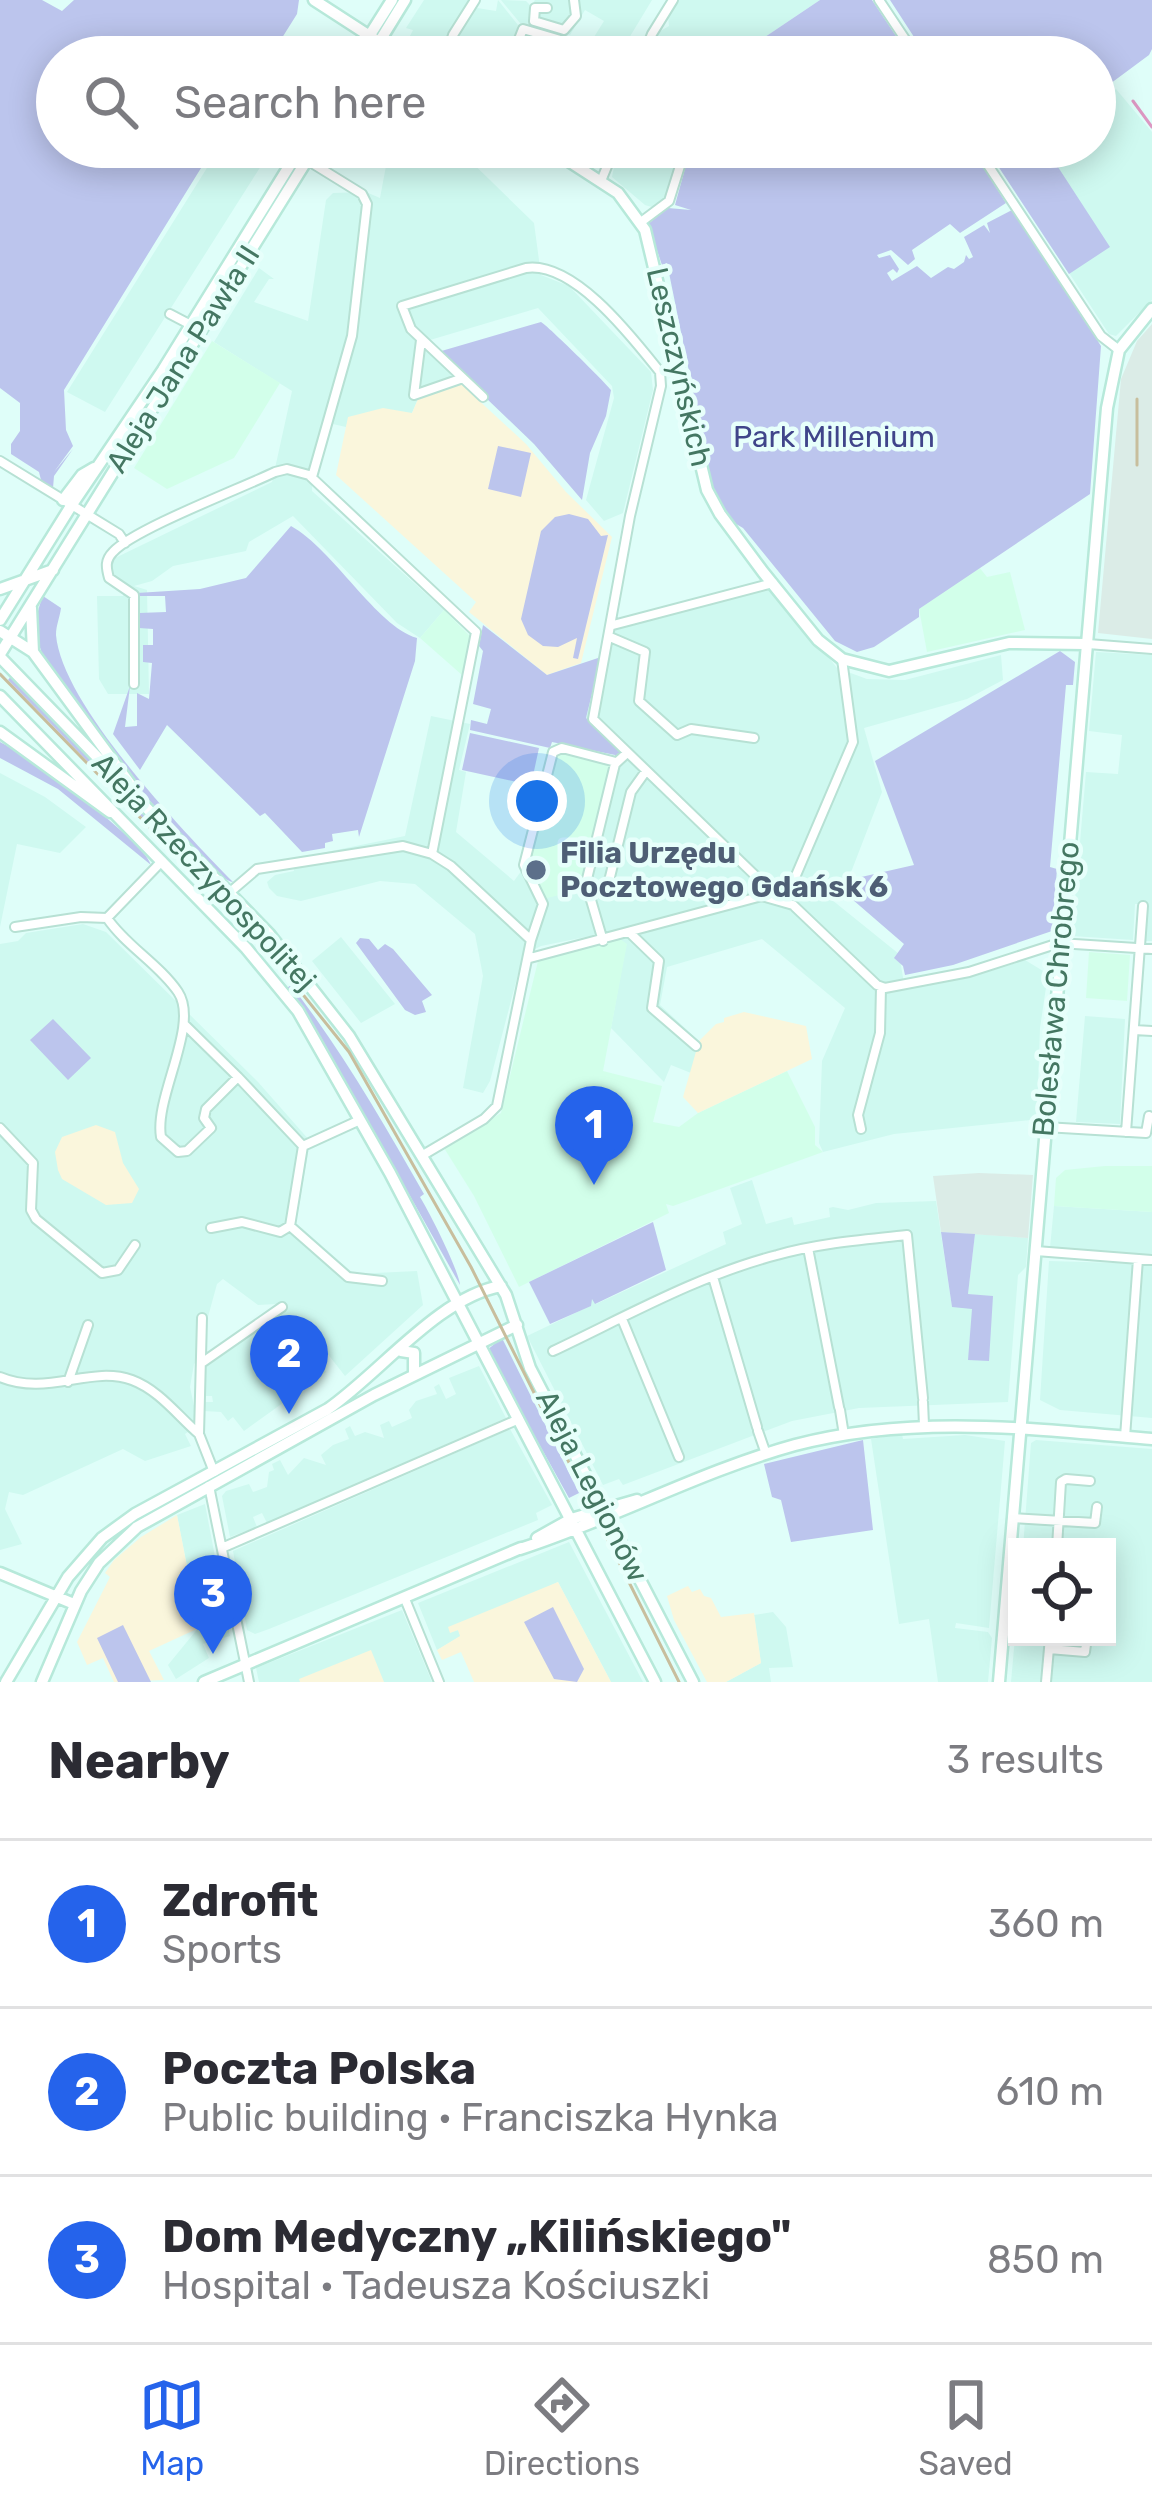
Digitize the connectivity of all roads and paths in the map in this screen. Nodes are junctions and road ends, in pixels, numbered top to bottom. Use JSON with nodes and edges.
{"nodes":[{"id":1,"x":314,"y":0,"type":"edge"},
{"id":2,"x":392,"y":0,"type":"edge"},
{"id":3,"x":406,"y":0,"type":"edge"},
{"id":4,"x":475,"y":0,"type":"edge"},
{"id":5,"x":574,"y":0,"type":"edge"},
{"id":6,"x":674,"y":0,"type":"edge"},
{"id":7,"x":879,"y":0,"type":"edge"},
{"id":8,"x":547,"y":8,"type":"dead end"},
{"id":9,"x":369,"y":36,"type":"edge"},
{"id":10,"x":375,"y":36,"type":"edge"},
{"id":11,"x":376,"y":36,"type":"edge"},
{"id":12,"x":453,"y":36,"type":"edge"},
{"id":13,"x":520,"y":36,"type":"edge"},
{"id":14,"x":547,"y":36,"type":"edge"},
{"id":15,"x":651,"y":36,"type":"edge"},
{"id":16,"x":902,"y":36,"type":"edge"},
{"id":17,"x":288,"y":168,"type":"edge"},
{"id":18,"x":289,"y":168,"type":"edge"},
{"id":19,"x":322,"y":168,"type":"edge"},
{"id":20,"x":581,"y":168,"type":"edge"},
{"id":21,"x":607,"y":168,"type":"edge"},
{"id":22,"x":679,"y":168,"type":"edge"},
{"id":23,"x":990,"y":168,"type":"edge"},
{"id":24,"x":602,"y":181,"type":"junction"},
{"id":25,"x":640,"y":221,"type":"junction"},
{"id":26,"x":1152,"y":310,"type":"edge"},
{"id":27,"x":170,"y":314,"type":"dead end"},
{"id":28,"x":191,"y":325,"type":"junction"},
{"id":29,"x":421,"y":338,"type":"junction"},
{"id":30,"x":1119,"y":350,"type":"junction"},
{"id":31,"x":680,"y":372,"type":"junction"},
{"id":32,"x":661,"y":376,"type":"junction"},
{"id":33,"x":463,"y":378,"type":"junction"},
{"id":34,"x":482,"y":397,"type":"dead end"},
{"id":35,"x":0,"y":461,"type":"edge"},
{"id":36,"x":312,"y":477,"type":"junction"},
{"id":37,"x":67,"y":503,"type":"junction"},
{"id":38,"x":86,"y":514,"type":"junction"},
{"id":39,"x":125,"y":543,"type":"junction"},
{"id":40,"x":52,"y":571,"type":"junction"},
{"id":41,"x":25,"y":580,"type":"junction"},
{"id":42,"x":773,"y":583,"type":"junction"},
{"id":43,"x":0,"y":589,"type":"edge"},
{"id":44,"x":31,"y":607,"type":"junction"},
{"id":45,"x":0,"y":620,"type":"edge"},
{"id":46,"x":613,"y":625,"type":"junction"},
{"id":47,"x":5,"y":635,"type":"edge"},
{"id":48,"x":610,"y":637,"type":"junction"},
{"id":49,"x":1085,"y":644,"type":"junction"},
{"id":50,"x":1152,"y":649,"type":"edge"},
{"id":51,"x":33,"y":652,"type":"junction"},
{"id":52,"x":3,"y":659,"type":"edge"},
{"id":53,"x":842,"y":659,"type":"junction"},
{"id":54,"x":134,"y":684,"type":"dead end"},
{"id":55,"x":0,"y":696,"type":"edge"},
{"id":56,"x":2,"y":736,"type":"edge"},
{"id":57,"x":754,"y":738,"type":"dead end"},
{"id":58,"x":627,"y":753,"type":"junction"},
{"id":59,"x":616,"y":762,"type":"junction"},
{"id":60,"x":646,"y":771,"type":"junction"},
{"id":61,"x":136,"y":797,"type":"junction"},
{"id":62,"x":118,"y":817,"type":"junction"},
{"id":63,"x":432,"y":854,"type":"junction"},
{"id":64,"x":162,"y":861,"type":"junction"},
{"id":65,"x":230,"y":893,"type":"junction"},
{"id":66,"x":589,"y":896,"type":"junction"},
{"id":67,"x":764,"y":897,"type":"junction"},
{"id":68,"x":785,"y":901,"type":"junction"},
{"id":69,"x":1143,"y":906,"type":"dead end"},
{"id":70,"x":107,"y":918,"type":"junction"},
{"id":71,"x":15,"y":927,"type":"dead end"},
{"id":72,"x":628,"y":932,"type":"junction"},
{"id":73,"x":531,"y":940,"type":"junction"},
{"id":74,"x":603,"y":941,"type":"junction"},
{"id":75,"x":1059,"y":943,"type":"junction"},
{"id":76,"x":1140,"y":949,"type":"junction"},
{"id":77,"x":1152,"y":949,"type":"edge"},
{"id":78,"x":530,"y":958,"type":"junction"},
{"id":79,"x":881,"y":987,"type":"junction"},
{"id":80,"x":185,"y":1025,"type":"junction"},
{"id":81,"x":1134,"y":1030,"type":"junction"},
{"id":82,"x":1152,"y":1031,"type":"edge"},
{"id":83,"x":696,"y":1046,"type":"dead end"},
{"id":84,"x":238,"y":1078,"type":"junction"},
{"id":85,"x":1127,"y":1114,"type":"junction"},
{"id":86,"x":1150,"y":1116,"type":"edge"},
{"id":87,"x":361,"y":1120,"type":"junction"},
{"id":88,"x":1046,"y":1127,"type":"junction"},
{"id":89,"x":0,"y":1128,"type":"edge"},
{"id":90,"x":861,"y":1129,"type":"dead end"},
{"id":91,"x":1126,"y":1132,"type":"junction"},
{"id":92,"x":303,"y":1146,"type":"junction"},
{"id":93,"x":423,"y":1155,"type":"junction"},
{"id":94,"x":290,"y":1226,"type":"junction"},
{"id":95,"x":211,"y":1228,"type":"dead end"},
{"id":96,"x":135,"y":1245,"type":"dead end"},
{"id":97,"x":808,"y":1248,"type":"junction"},
{"id":98,"x":1036,"y":1251,"type":"junction"},
{"id":99,"x":1138,"y":1259,"type":"junction"},
{"id":100,"x":1152,"y":1260,"type":"edge"},
{"id":101,"x":713,"y":1277,"type":"junction"},
{"id":102,"x":382,"y":1281,"type":"dead end"},
{"id":103,"x":501,"y":1286,"type":"junction"},
{"id":104,"x":457,"y":1301,"type":"junction"},
{"id":105,"x":282,"y":1307,"type":"dead end"},
{"id":106,"x":202,"y":1318,"type":"dead end"},
{"id":107,"x":622,"y":1319,"type":"junction"},
{"id":108,"x":88,"y":1325,"type":"dead end"},
{"id":109,"x":517,"y":1325,"type":"junction"},
{"id":110,"x":478,"y":1343,"type":"junction"},
{"id":111,"x":401,"y":1351,"type":"junction"},
{"id":112,"x":553,"y":1351,"type":"dead end"},
{"id":113,"x":203,"y":1363,"type":"junction"},
{"id":114,"x":414,"y":1375,"type":"junction"},
{"id":115,"x":0,"y":1377,"type":"edge"},
{"id":116,"x":68,"y":1382,"type":"junction"},
{"id":117,"x":520,"y":1419,"type":"junction"},
{"id":118,"x":924,"y":1425,"type":"junction"},
{"id":119,"x":1019,"y":1429,"type":"junction"},
{"id":120,"x":199,"y":1435,"type":"junction"},
{"id":121,"x":844,"y":1435,"type":"junction"},
{"id":122,"x":1125,"y":1437,"type":"junction"},
{"id":123,"x":1152,"y":1439,"type":"edge"},
{"id":124,"x":766,"y":1454,"type":"junction"},
{"id":125,"x":214,"y":1472,"type":"junction"},
{"id":126,"x":1090,"y":1481,"type":"dead end"},
{"id":127,"x":690,"y":1483,"type":"junction"},
{"id":128,"x":208,"y":1485,"type":"junction"},
{"id":129,"x":1097,"y":1507,"type":"dead end"},
{"id":130,"x":605,"y":1513,"type":"junction"},
{"id":131,"x":1013,"y":1518,"type":"junction"},
{"id":132,"x":1059,"y":1522,"type":"junction"},
{"id":133,"x":574,"y":1524,"type":"junction"},
{"id":134,"x":1058,"y":1538,"type":"edge"},
{"id":135,"x":224,"y":1547,"type":"junction"},
{"id":136,"x":0,"y":1573,"type":"edge"},
{"id":137,"x":56,"y":1596,"type":"junction"},
{"id":138,"x":405,"y":1599,"type":"junction"},
{"id":139,"x":74,"y":1604,"type":"junction"},
{"id":140,"x":1049,"y":1646,"type":"edge"},
{"id":141,"x":1086,"y":1646,"type":"edge"},
{"id":142,"x":1049,"y":1649,"type":"junction"},
{"id":143,"x":245,"y":1662,"type":"junction"},
{"id":144,"x":6,"y":1682,"type":"edge"},
{"id":145,"x":42,"y":1682,"type":"edge"},
{"id":146,"x":204,"y":1682,"type":"edge"},
{"id":147,"x":249,"y":1682,"type":"edge"},
{"id":148,"x":440,"y":1682,"type":"edge"},
{"id":149,"x":655,"y":1682,"type":"edge"},
{"id":150,"x":693,"y":1682,"type":"edge"},
{"id":151,"x":999,"y":1682,"type":"edge"},
{"id":152,"x":1046,"y":1682,"type":"edge"}],
"edges":[{"from":1,"to":9,"type":"main road"},
{"from":2,"to":10,"type":"main road"},
{"from":3,"to":11,"type":"main road"},
{"from":4,"to":12,"type":"street"},
{"from":5,"to":8,"type":"street"},
{"from":6,"to":15,"type":"street"},
{"from":7,"to":16,"type":"street"},
{"from":13,"to":14,"type":"street"},
{"from":17,"to":28,"type":"main road","name":"Aleja Jana Pawła II"},
{"from":18,"to":38,"type":"main road","name":"Aleja Jana Pawła II"},
{"from":19,"to":36,"type":"street"},
{"from":20,"to":24,"type":"main road","name":"Leszczyńskich"},
{"from":21,"to":24,"type":"street"},
{"from":22,"to":25,"type":"street"},
{"from":23,"to":30,"type":"street"},
{"from":24,"to":25,"type":"main road","name":"Leszczyńskich"},
{"from":25,"to":31,"type":"main road","name":"Leszczyńskich"},
{"from":26,"to":30,"type":"main road","name":"Bolesława Chrobrego"},
{"from":27,"to":28,"type":"street"},
{"from":28,"to":37,"type":"main road","name":"Aleja Jana Pawła II"},
{"from":29,"to":32,"type":"street"},
{"from":29,"to":33,"type":"street"},
{"from":29,"to":33,"type":"street"},
{"from":30,"to":49,"type":"main road","name":"Bolesława Chrobrego"},
{"from":31,"to":32,"type":"street"},
{"from":31,"to":42,"type":"main road","name":"Leszczyńskich"},
{"from":32,"to":46,"type":"street"},
{"from":33,"to":34,"type":"street"},
{"from":35,"to":37,"type":"street"},
{"from":36,"to":39,"type":"street"},
{"from":36,"to":63,"type":"street"},
{"from":37,"to":38,"type":"street"},
{"from":37,"to":41,"type":"main road","name":"Aleja Jana Pawła II"},
{"from":38,"to":39,"type":"street"},
{"from":38,"to":40,"type":"main road","name":"Aleja Jana Pawła II"},
{"from":39,"to":54,"type":"street"},
{"from":40,"to":41,"type":"main road"},
{"from":40,"to":44,"type":"main road","name":"Aleja Jana Pawła II"},
{"from":41,"to":43,"type":"main road"},
{"from":41,"to":45,"type":"main road","name":"Aleja Jana Pawła II"},
{"from":42,"to":46,"type":"street"},
{"from":42,"to":53,"type":"main road","name":"Leszczyńskich"},
{"from":44,"to":47,"type":"main road","name":"Aleja Jana Pawła II"},
{"from":44,"to":51,"type":"main road"},
{"from":46,"to":48,"type":"street"},
{"from":47,"to":51,"type":"main road"},
{"from":47,"to":52,"type":"main road","name":"Aleja Jana Pawła II"},
{"from":48,"to":57,"type":"street"},
{"from":48,"to":58,"type":"street"},
{"from":49,"to":50,"type":"street"},
{"from":49,"to":53,"type":"main road"},
{"from":49,"to":75,"type":"main road","name":"Bolesława Chrobrego"},
{"from":51,"to":61,"type":"main road"},
{"from":52,"to":61,"type":"main road","name":"Aleja Rzeczypospolitej"},
{"from":53,"to":68,"type":"street"},
{"from":55,"to":62,"type":"main road","name":"Aleja Rzeczypospolitej"},
{"from":56,"to":62,"type":"main road"},
{"from":58,"to":59,"type":"street"},
{"from":58,"to":60,"type":"street"},
{"from":59,"to":66,"type":"street"},
{"from":59,"to":73,"type":"street"},
{"from":60,"to":66,"type":"street"},
{"from":60,"to":67,"type":"street"},
{"from":61,"to":65,"type":"main road","name":"Aleja Rzeczypospolitej"},
{"from":62,"to":64,"type":"main road","name":"Aleja Rzeczypospolitej"},
{"from":63,"to":65,"type":"street"},
{"from":63,"to":73,"type":"street"},
{"from":64,"to":70,"type":"street"},
{"from":64,"to":87,"type":"main road","name":"Aleja Rzeczypospolitej"},
{"from":65,"to":93,"type":"main road","name":"Aleja Rzeczypospolitej"},
{"from":66,"to":74,"type":"street"},
{"from":67,"to":68,"type":"street"},
{"from":67,"to":72,"type":"street"},
{"from":68,"to":79,"type":"street"},
{"from":69,"to":76,"type":"street"},
{"from":70,"to":71,"type":"street"},
{"from":70,"to":80,"type":"street"},
{"from":72,"to":74,"type":"street"},
{"from":72,"to":83,"type":"street"},
{"from":73,"to":78,"type":"street"},
{"from":74,"to":78,"type":"street"},
{"from":75,"to":76,"type":"street"},
{"from":75,"to":79,"type":"street"},
{"from":75,"to":88,"type":"main road","name":"Bolesława Chrobrego"},
{"from":76,"to":77,"type":"street"},
{"from":76,"to":81,"type":"street"},
{"from":78,"to":93,"type":"street"},
{"from":79,"to":90,"type":"street"},
{"from":80,"to":84,"type":"street"},
{"from":80,"to":84,"type":"street"},
{"from":81,"to":82,"type":"street"},
{"from":81,"to":85,"type":"street"},
{"from":84,"to":92,"type":"street"},
{"from":85,"to":86,"type":"street"},
{"from":85,"to":91,"type":"street"},
{"from":86,"to":91,"type":"street"},
{"from":87,"to":92,"type":"street"},
{"from":87,"to":104,"type":"main road","name":"Aleja Rzeczypospolitej"},
{"from":88,"to":91,"type":"street"},
{"from":88,"to":98,"type":"main road","name":"Bolesława Chrobrego"},
{"from":89,"to":96,"type":"street"},
{"from":92,"to":94,"type":"street"},
{"from":93,"to":103,"type":"main road","name":"Aleja Rzeczypospolitej"},
{"from":94,"to":95,"type":"street"},
{"from":94,"to":102,"type":"street"},
{"from":97,"to":101,"type":"street"},
{"from":97,"to":118,"type":"street"},
{"from":97,"to":121,"type":"street"},
{"from":98,"to":99,"type":"street"},
{"from":98,"to":119,"type":"main road","name":"Bolesława Chrobrego"},
{"from":99,"to":100,"type":"street"},
{"from":99,"to":122,"type":"street"},
{"from":101,"to":107,"type":"street"},
{"from":101,"to":124,"type":"street"},
{"from":103,"to":104,"type":"main road"},
{"from":103,"to":109,"type":"main road","name":"Aleja Legionów"},
{"from":104,"to":110,"type":"main road","name":"Aleja Legionów"},
{"from":104,"to":111,"type":"main road"},
{"from":105,"to":113,"type":"street"},
{"from":106,"to":113,"type":"street"},
{"from":107,"to":112,"type":"street"},
{"from":107,"to":127,"type":"street"},
{"from":108,"to":116,"type":"street"},
{"from":109,"to":110,"type":"main road"},
{"from":109,"to":130,"type":"main road","name":"Aleja Legionów"},
{"from":110,"to":114,"type":"main road"},
{"from":110,"to":117,"type":"main road","name":"Aleja Legionów"},
{"from":111,"to":114,"type":"main road"},
{"from":111,"to":125,"type":"main road"},
{"from":113,"to":120,"type":"street"},
{"from":114,"to":128,"type":"main road"},
{"from":115,"to":116,"type":"street"},
{"from":116,"to":120,"type":"street"},
{"from":117,"to":133,"type":"main road","name":"Aleja Legionów"},
{"from":117,"to":135,"type":"street"},
{"from":118,"to":119,"type":"main road"},
{"from":118,"to":121,"type":"main road"},
{"from":119,"to":122,"type":"main road"},
{"from":119,"to":131,"type":"main road","name":"Bolesława Chrobrego"},
{"from":120,"to":125,"type":"street"},
{"from":121,"to":124,"type":"main road"},
{"from":122,"to":123,"type":"main road"},
{"from":124,"to":127,"type":"main road"},
{"from":125,"to":137,"type":"main road"},
{"from":126,"to":132,"type":"street"},
{"from":127,"to":130,"type":"main road"},
{"from":128,"to":135,"type":"street"},
{"from":128,"to":139,"type":"main road"},
{"from":129,"to":132,"type":"street"},
{"from":130,"to":133,"type":"main road"},
{"from":130,"to":150,"type":"main road","name":"Aleja Legionów"},
{"from":131,"to":132,"type":"street"},
{"from":131,"to":151,"type":"main road","name":"Bolesława Chrobrego"},
{"from":132,"to":134,"type":"street"},
{"from":133,"to":138,"type":"main road"},
{"from":133,"to":149,"type":"main road","name":"Aleja Legionów"},
{"from":135,"to":143,"type":"street"},
{"from":136,"to":137,"type":"main road"},
{"from":137,"to":139,"type":"main road"},
{"from":137,"to":144,"type":"main road"},
{"from":138,"to":143,"type":"main road"},
{"from":138,"to":148,"type":"street"},
{"from":139,"to":145,"type":"main road"},
{"from":140,"to":142,"type":"street"},
{"from":141,"to":142,"type":"street"},
{"from":142,"to":152,"type":"street"},
{"from":143,"to":146,"type":"main road"},
{"from":143,"to":147,"type":"street"}]}
